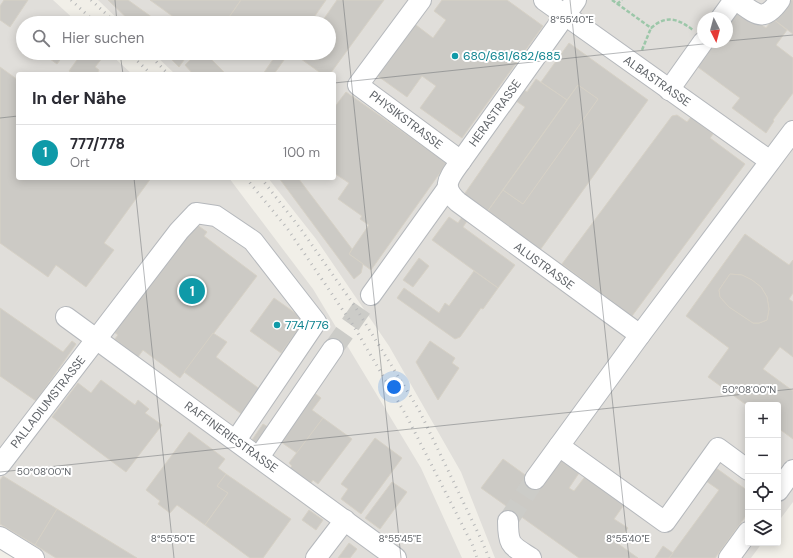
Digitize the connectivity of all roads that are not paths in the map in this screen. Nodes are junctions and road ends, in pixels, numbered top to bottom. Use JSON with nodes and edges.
{"nodes":[{"id":1,"x":421,"y":0,"type":"edge"},
{"id":2,"x":544,"y":0,"type":"edge"},
{"id":3,"x":735,"y":0,"type":"edge"},
{"id":4,"x":780,"y":0,"type":"edge"},
{"id":5,"x":571,"y":8,"type":"edge"},
{"id":6,"x":726,"y":12,"type":"edge"},
{"id":7,"x":697,"y":42,"type":"edge"},
{"id":8,"x":669,"y":90,"type":"junction"},
{"id":9,"x":793,"y":131,"type":"edge"},
{"id":10,"x":461,"y":161,"type":"junction"},
{"id":11,"x":770,"y":161,"type":"junction"},
{"id":12,"x":451,"y":194,"type":"junction"},
{"id":13,"x":397,"y":276,"type":"dead end"},
{"id":14,"x":371,"y":295,"type":"tunnel mouth"},
{"id":15,"x":66,"y":318,"type":"dead end"},
{"id":16,"x":640,"y":335,"type":"junction"},
{"id":17,"x":96,"y":340,"type":"junction"},
{"id":18,"x":333,"y":349,"type":"tunnel mouth"},
{"id":19,"x":236,"y":440,"type":"junction"},
{"id":20,"x":559,"y":446,"type":"junction"},
{"id":21,"x":259,"y":457,"type":"junction"},
{"id":22,"x":0,"y":464,"type":"edge"},
{"id":23,"x":745,"y":468,"type":"edge"},
{"id":24,"x":793,"y":470,"type":"edge"},
{"id":25,"x":535,"y":479,"type":"tunnel mouth"},
{"id":26,"x":781,"y":487,"type":"edge"},
{"id":27,"x":345,"y":520,"type":"junction"},
{"id":28,"x":508,"y":521,"type":"tunnel mouth"},
{"id":29,"x":745,"y":536,"type":"edge"},
{"id":30,"x":0,"y":537,"type":"edge"},
{"id":31,"x":34,"y":558,"type":"edge"},
{"id":32,"x":316,"y":558,"type":"edge"},
{"id":33,"x":396,"y":558,"type":"edge"},
{"id":34,"x":531,"y":558,"type":"edge"},
{"id":35,"x":729,"y":558,"type":"edge"}],
"edges":[{"from":1,"to":10,"type":"lane","name":"PHYSIKSTRASSE"},
{"from":2,"to":5,"type":"lane","name":"ALBASTRASSE"},
{"from":3,"to":4,"type":"lane"},
{"from":3,"to":6,"type":"lane"},
{"from":5,"to":8,"type":"lane","name":"ALBASTRASSE"},
{"from":5,"to":10,"type":"lane","name":"HERASTRASSE"},
{"from":7,"to":8,"type":"lane"},
{"from":8,"to":11,"type":"lane","name":"ALBASTRASSE"},
{"from":9,"to":11,"type":"lane"},
{"from":10,"to":12,"type":"lane","name":"HERASTRASSE"},
{"from":11,"to":16,"type":"lane"},
{"from":12,"to":13,"type":"lane"},
{"from":12,"to":14,"type":"lane","name":"HERASTRASSE"},
{"from":12,"to":16,"type":"lane","name":"ALUSTRASSE"},
{"from":15,"to":17,"type":"lane","name":"RAFFINERIESTRASSE"},
{"from":16,"to":20,"type":"lane"},
{"from":17,"to":19,"type":"lane","name":"RAFFINERIESTRASSE"},
{"from":17,"to":19,"type":"lane","name":"PALLADIUMSTRASSE"},
{"from":17,"to":22,"type":"lane","name":"PALLADIUMSTRASSE"},
{"from":18,"to":21,"type":"lane"},
{"from":19,"to":21,"type":"lane","name":"RAFFINERIESTRASSE"},
{"from":20,"to":23,"type":"lane"},
{"from":20,"to":25,"type":"lane"},
{"from":21,"to":27,"type":"lane","name":"RAFFINERIESTRASSE"},
{"from":24,"to":26,"type":"lane"},
{"from":27,"to":32,"type":"lane"},
{"from":27,"to":33,"type":"lane","name":"RAFFINERIESTRASSE"},
{"from":28,"to":34,"type":"lane"},
{"from":29,"to":35,"type":"lane"},
{"from":30,"to":31,"type":"lane"}]}
